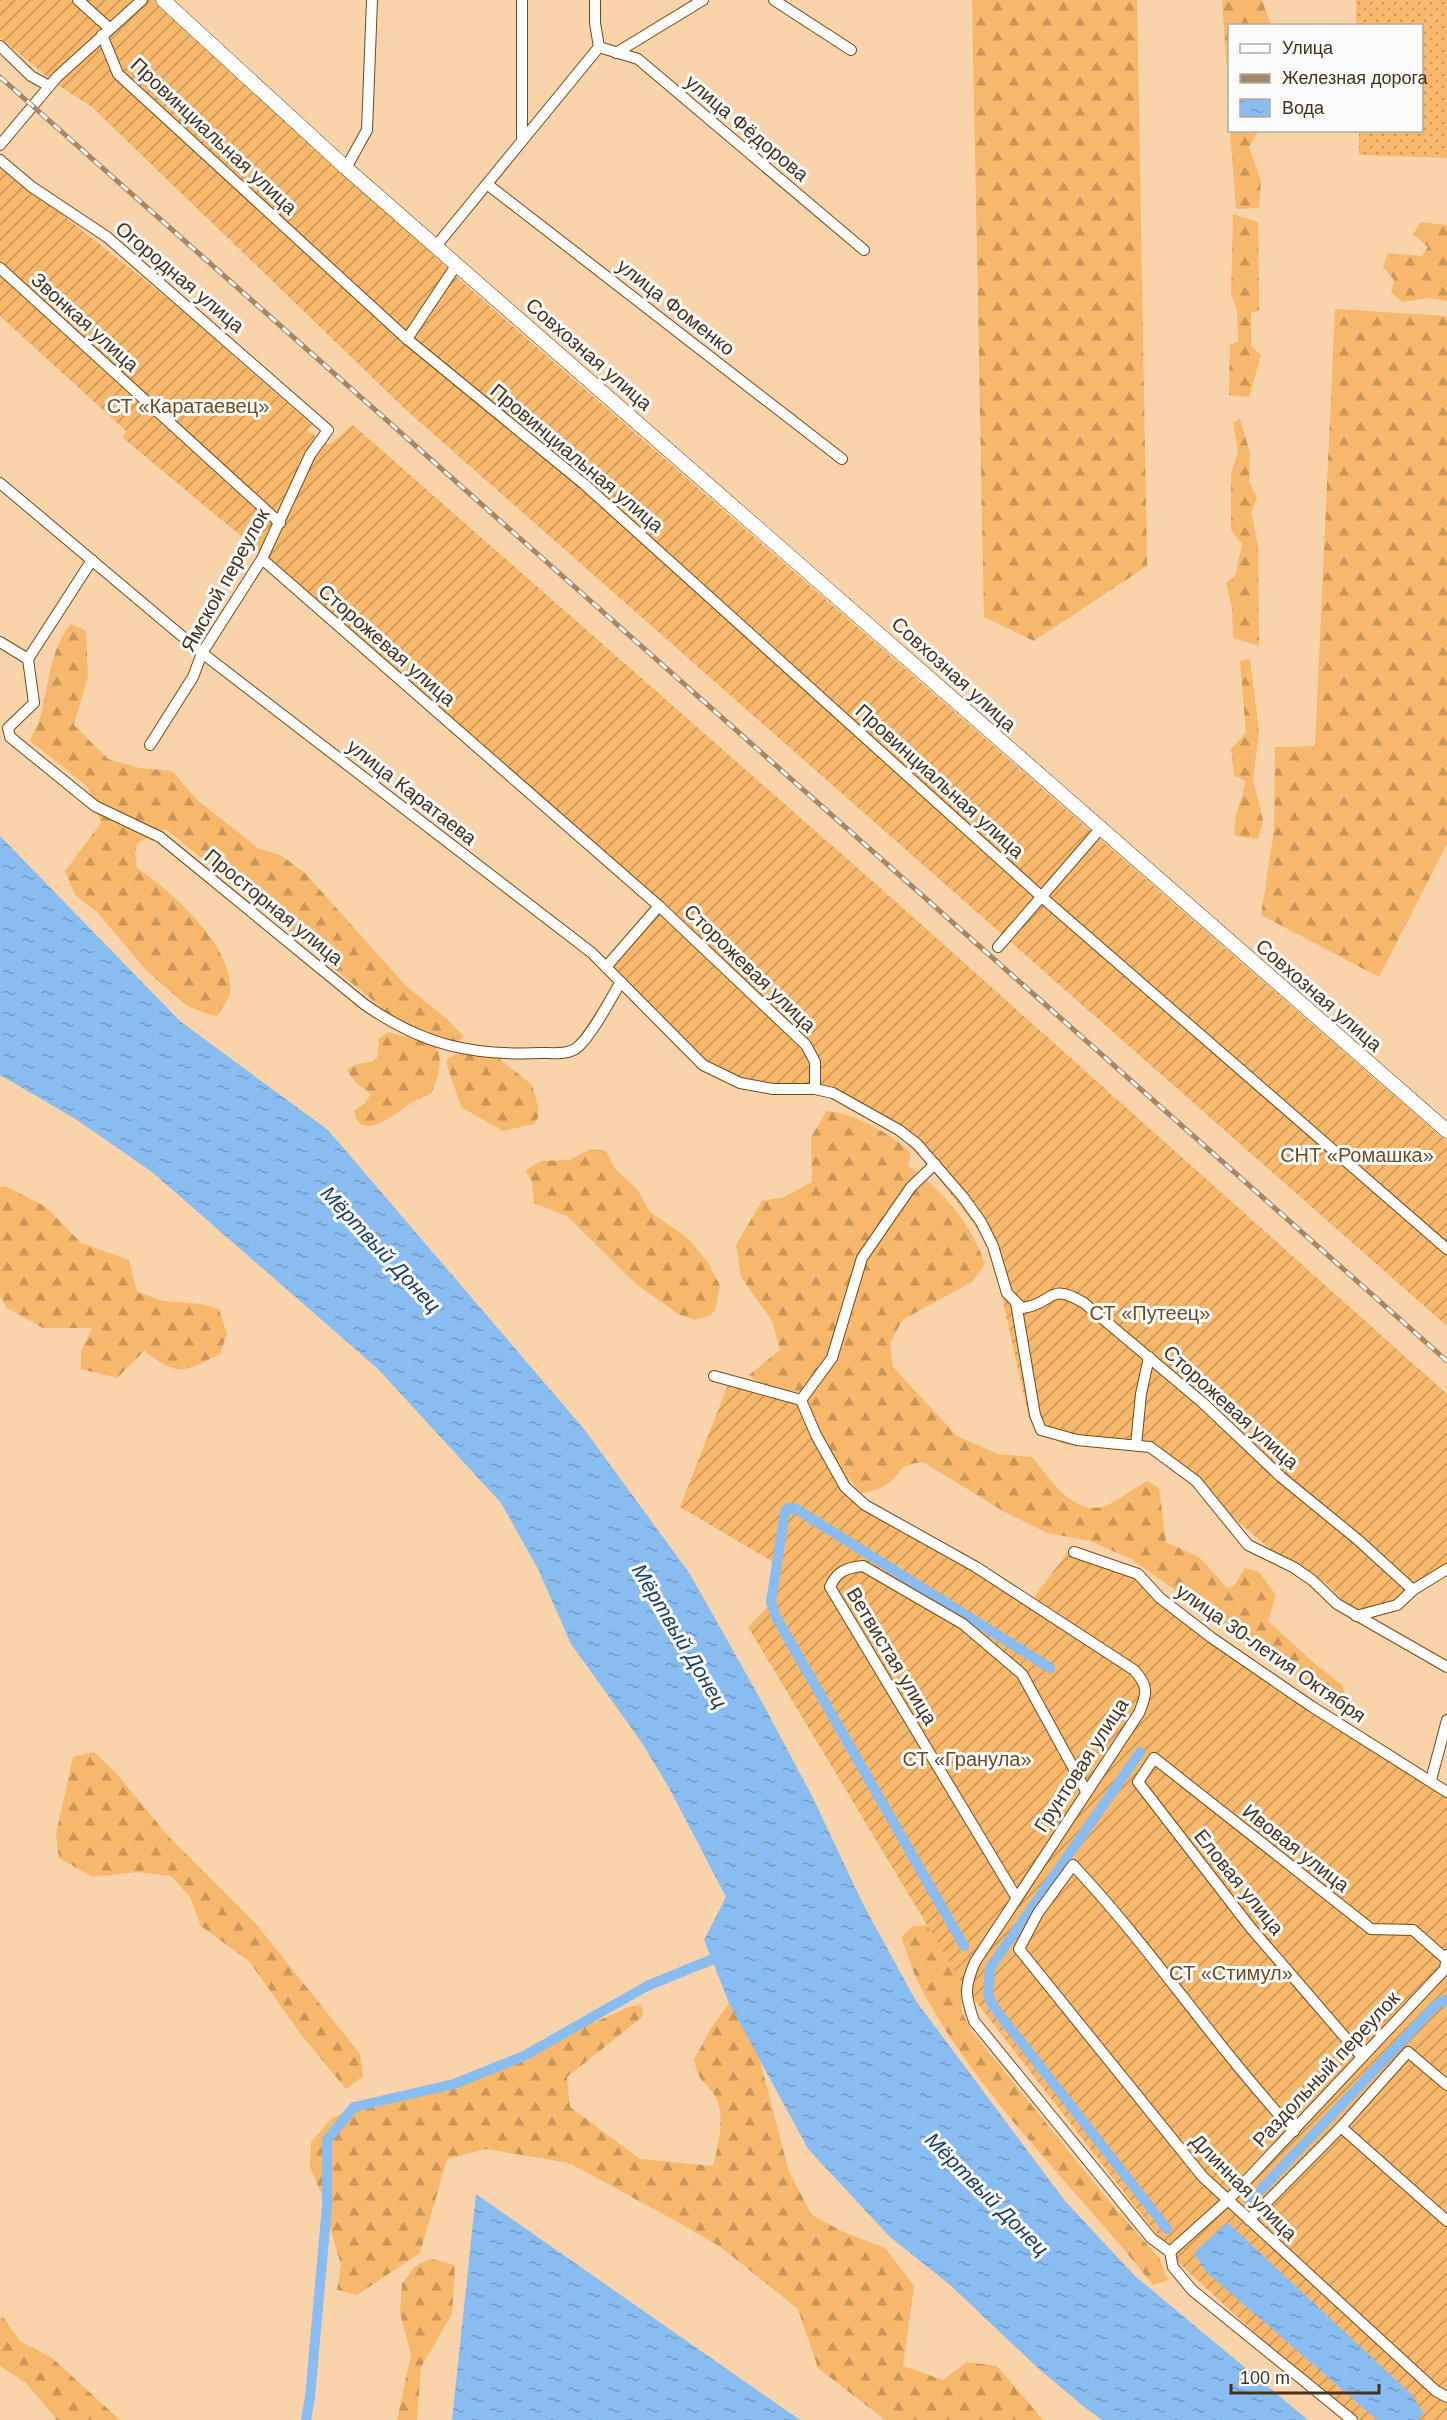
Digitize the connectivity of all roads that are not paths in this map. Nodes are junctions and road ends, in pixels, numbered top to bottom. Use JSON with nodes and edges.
{"nodes":[{"id":1,"x":78,"y":0,"type":"edge"},
{"id":2,"x":142,"y":0,"type":"edge"},
{"id":3,"x":163,"y":0,"type":"edge"},
{"id":4,"x":372,"y":0,"type":"edge"},
{"id":5,"x":522,"y":0,"type":"edge"},
{"id":6,"x":595,"y":0,"type":"edge"},
{"id":7,"x":703,"y":0,"type":"edge"},
{"id":8,"x":774,"y":0,"type":"edge"},
{"id":9,"x":105,"y":32,"type":"junction"},
{"id":10,"x":0,"y":46,"type":"edge"},
{"id":11,"x":599,"y":47,"type":"junction"},
{"id":12,"x":851,"y":50,"type":"dead end"},
{"id":13,"x":616,"y":52,"type":"junction"},
{"id":14,"x":50,"y":86,"type":"junction"},
{"id":15,"x":522,"y":141,"type":"junction"},
{"id":16,"x":0,"y":145,"type":"edge"},
{"id":17,"x":0,"y":160,"type":"edge"},
{"id":18,"x":346,"y":168,"type":"junction"},
{"id":19,"x":487,"y":184,"type":"junction"},
{"id":20,"x":436,"y":246,"type":"junction"},
{"id":21,"x":864,"y":250,"type":"dead end"},
{"id":22,"x":457,"y":264,"type":"junction"},
{"id":23,"x":0,"y":268,"type":"edge"},
{"id":24,"x":407,"y":339,"type":"junction"},
{"id":25,"x":328,"y":430,"type":"joint"},
{"id":26,"x":842,"y":459,"type":"dead end"},
{"id":27,"x":0,"y":483,"type":"edge"},
{"id":28,"x":280,"y":523,"type":"junction"},
{"id":29,"x":262,"y":559,"type":"junction"},
{"id":30,"x":92,"y":560,"type":"junction"},
{"id":31,"x":0,"y":642,"type":"edge"},
{"id":32,"x":202,"y":653,"type":"junction"},
{"id":33,"x":28,"y":660,"type":"junction"},
{"id":34,"x":150,"y":746,"type":"dead end"},
{"id":35,"x":1100,"y":829,"type":"junction"},
{"id":36,"x":1043,"y":898,"type":"junction"},
{"id":37,"x":659,"y":906,"type":"junction"},
{"id":38,"x":998,"y":947,"type":"dead end"},
{"id":39,"x":606,"y":967,"type":"junction"},
{"id":40,"x":621,"y":982,"type":"junction"},
{"id":41,"x":815,"y":1089,"type":"junction"},
{"id":42,"x":1447,"y":1131,"type":"edge"},
{"id":43,"x":935,"y":1164,"type":"junction"},
{"id":44,"x":1447,"y":1249,"type":"edge"},
{"id":45,"x":1016,"y":1303,"type":"junction"},
{"id":46,"x":1149,"y":1357,"type":"junction"},
{"id":47,"x":714,"y":1376,"type":"dead end"},
{"id":48,"x":801,"y":1400,"type":"junction"},
{"id":49,"x":1136,"y":1445,"type":"junction"},
{"id":50,"x":1074,"y":1552,"type":"dead end"},
{"id":51,"x":1447,"y":1569,"type":"edge"},
{"id":52,"x":1413,"y":1590,"type":"junction"},
{"id":53,"x":1356,"y":1616,"type":"junction"},
{"id":54,"x":1447,"y":1667,"type":"edge"},
{"id":55,"x":1447,"y":1720,"type":"edge"},
{"id":56,"x":1431,"y":1780,"type":"junction"},
{"id":57,"x":1138,"y":1782,"type":"joint"},
{"id":58,"x":1086,"y":1791,"type":"junction"},
{"id":59,"x":1447,"y":1792,"type":"edge"},
{"id":60,"x":1016,"y":1897,"type":"junction"},
{"id":61,"x":1446,"y":1963,"type":"edge"},
{"id":62,"x":1362,"y":2057,"type":"junction"},
{"id":63,"x":1447,"y":2085,"type":"edge"},
{"id":64,"x":1341,"y":2127,"type":"junction"},
{"id":65,"x":1294,"y":2131,"type":"junction"},
{"id":66,"x":1228,"y":2200,"type":"junction"},
{"id":67,"x":1250,"y":2220,"type":"junction"},
{"id":68,"x":1447,"y":2221,"type":"edge"},
{"id":69,"x":1170,"y":2252,"type":"junction"},
{"id":70,"x":1447,"y":2397,"type":"edge"},
{"id":71,"x":1352,"y":2420,"type":"edge"}],
"edges":[{"from":1,"to":9,"type":"street"},
{"from":2,"to":9,"type":"street"},
{"from":3,"to":18,"type":"street","name":"Совхозная улица"},
{"from":4,"to":18,"type":"street"},
{"from":5,"to":15,"type":"street"},
{"from":6,"to":11,"type":"street"},
{"from":7,"to":13,"type":"street"},
{"from":8,"to":12,"type":"street"},
{"from":9,"to":14,"type":"street"},
{"from":9,"to":24,"type":"street","name":"Провинциальная улица"},
{"from":10,"to":14,"type":"street"},
{"from":11,"to":13,"type":"street","name":"улица Фёдорова"},
{"from":11,"to":15,"type":"street"},
{"from":13,"to":21,"type":"street","name":"улица Фёдорова"},
{"from":14,"to":16,"type":"street"},
{"from":15,"to":19,"type":"street"},
{"from":17,"to":25,"type":"street","name":"Огородная улица"},
{"from":18,"to":20,"type":"street","name":"Совхозная улица"},
{"from":19,"to":20,"type":"street"},
{"from":19,"to":26,"type":"street","name":"улица Фоменко"},
{"from":20,"to":22,"type":"street","name":"Совхозная улица"},
{"from":22,"to":24,"type":"street"},
{"from":22,"to":35,"type":"street","name":"Совхозная улица"},
{"from":23,"to":28,"type":"street","name":"Звонкая улица"},
{"from":24,"to":36,"type":"street","name":"Провинциальная улица"},
{"from":25,"to":28,"type":"street","name":"Ямской переулок"},
{"from":27,"to":30,"type":"street","name":"улица Каратаева"},
{"from":28,"to":29,"type":"street","name":"Ямской переулок"},
{"from":29,"to":32,"type":"street","name":"Ямской переулок"},
{"from":29,"to":37,"type":"street","name":"Сторожевая улица"},
{"from":30,"to":32,"type":"street","name":"улица Каратаева"},
{"from":30,"to":33,"type":"street"},
{"from":31,"to":33,"type":"street"},
{"from":32,"to":34,"type":"street","name":"Ямской переулок"},
{"from":32,"to":39,"type":"street","name":"улица Каратаева"},
{"from":33,"to":40,"type":"street","name":"Просторная улица"},
{"from":35,"to":36,"type":"street"},
{"from":35,"to":42,"type":"street","name":"Совхозная улица"},
{"from":36,"to":38,"type":"street"},
{"from":36,"to":44,"type":"street","name":"Провинциальная улица"},
{"from":37,"to":39,"type":"street"},
{"from":37,"to":41,"type":"street","name":"Сторожевая улица"},
{"from":39,"to":40,"type":"street","name":"улица Каратаева"},
{"from":40,"to":41,"type":"street","name":"улица Каратаева"},
{"from":41,"to":43,"type":"street"},
{"from":43,"to":45,"type":"street"},
{"from":43,"to":48,"type":"street"},
{"from":45,"to":46,"type":"street","name":"Сторожевая улица"},
{"from":45,"to":49,"type":"street"},
{"from":46,"to":49,"type":"street"},
{"from":46,"to":52,"type":"street","name":"Сторожевая улица"},
{"from":47,"to":48,"type":"street"},
{"from":48,"to":58,"type":"street","name":"Грунтовая улица"},
{"from":49,"to":53,"type":"street"},
{"from":50,"to":56,"type":"street","name":"улица 30-летия Октября"},
{"from":51,"to":52,"type":"street"},
{"from":52,"to":53,"type":"street"},
{"from":53,"to":54,"type":"street"},
{"from":55,"to":56,"type":"street"},
{"from":56,"to":59,"type":"street","name":"улица 30-летия Октября"},
{"from":57,"to":61,"type":"street","name":"Ивовая улица"},
{"from":57,"to":62,"type":"street","name":"Еловая улица"},
{"from":58,"to":60,"type":"street","name":"Грунтовая улица"},
{"from":58,"to":60,"type":"street","name":"Ветвистая улица"},
{"from":60,"to":69,"type":"street","name":"Грунтовая улица"},
{"from":61,"to":62,"type":"street","name":"Раздольный переулок"},
{"from":62,"to":65,"type":"street","name":"Раздольный переулок"},
{"from":63,"to":64,"type":"street"},
{"from":64,"to":67,"type":"street"},
{"from":64,"to":68,"type":"street"},
{"from":65,"to":66,"type":"street","name":"Раздольный переулок"},
{"from":65,"to":66,"type":"street","name":"Длинная улица"},
{"from":66,"to":67,"type":"street","name":"Длинная улица"},
{"from":66,"to":69,"type":"street","name":"Раздольный переулок"},
{"from":67,"to":70,"type":"street","name":"Длинная улица"},
{"from":69,"to":71,"type":"street","name":"Грунтовая улица"}]}
